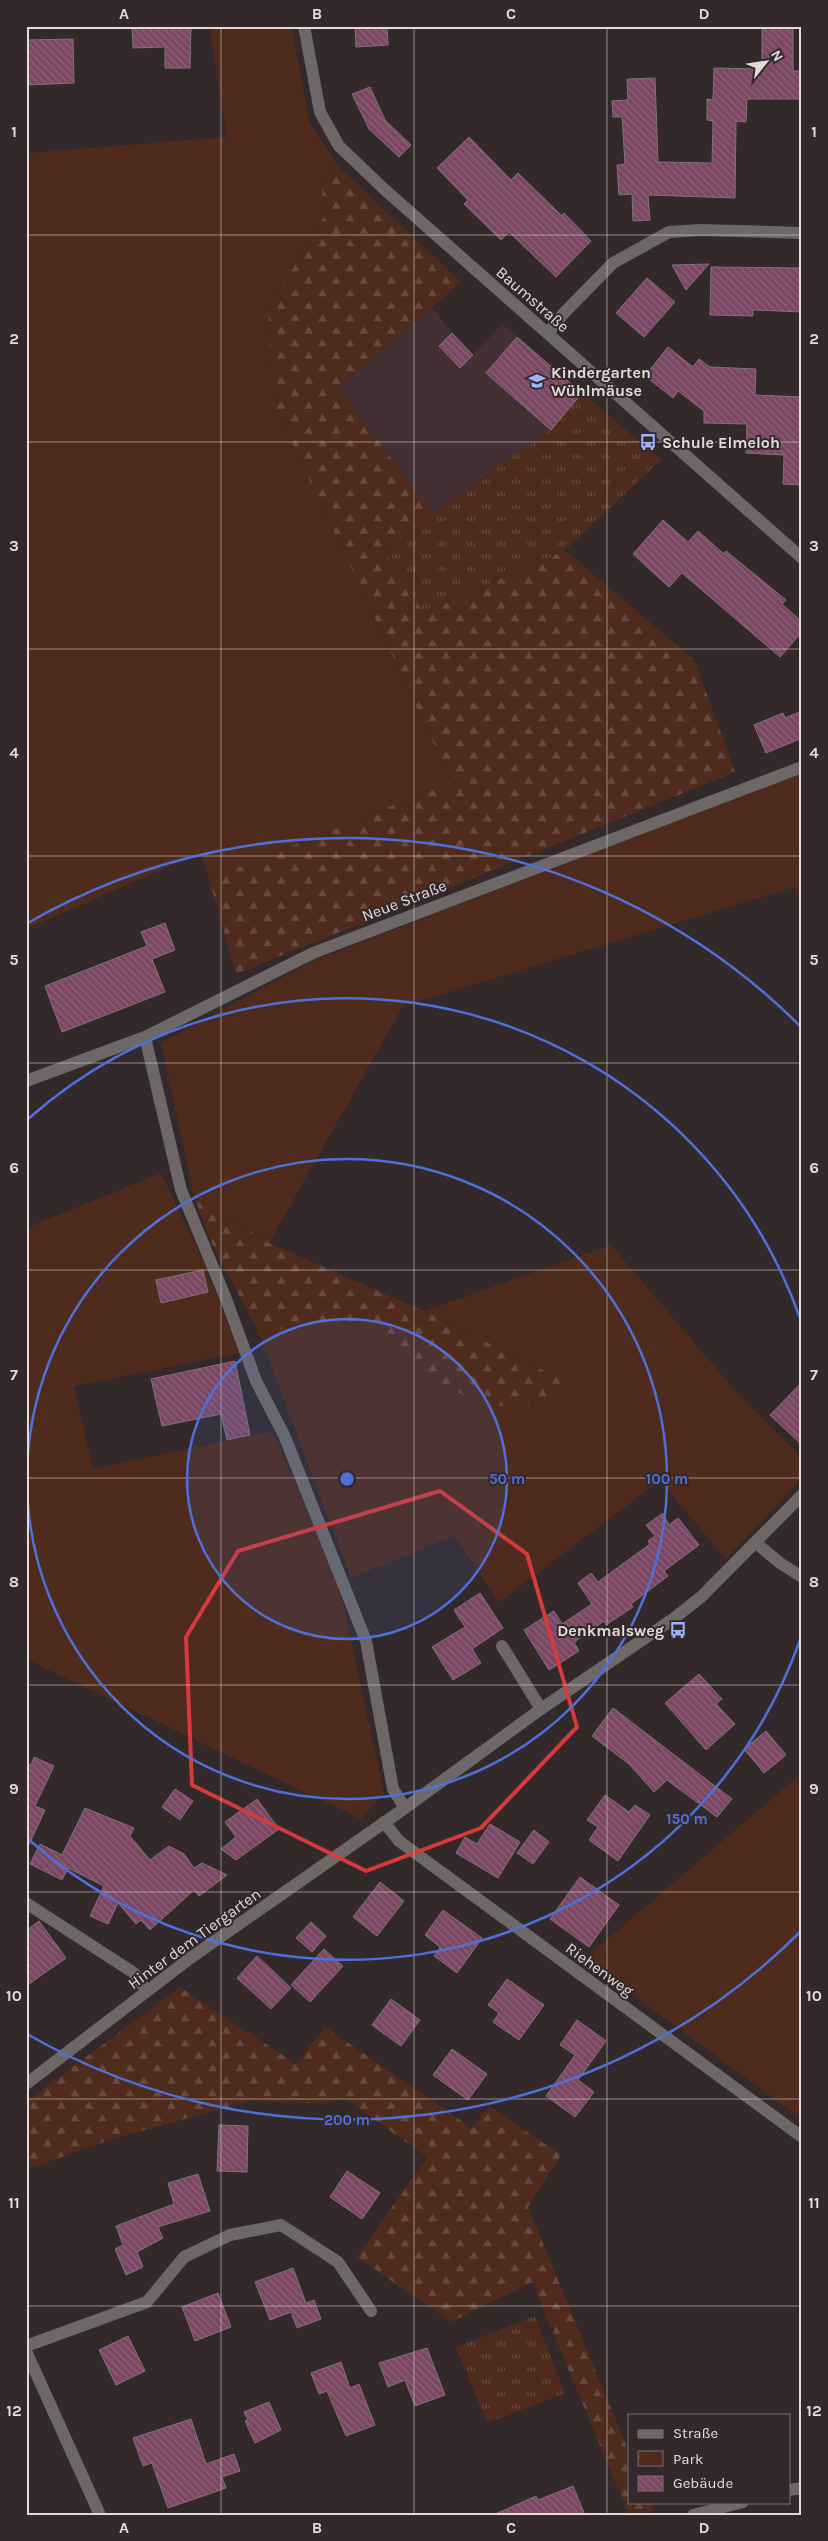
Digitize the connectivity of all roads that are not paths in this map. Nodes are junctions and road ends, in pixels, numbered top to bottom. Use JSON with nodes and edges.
{"nodes":[{"id":1,"x":304,"y":26,"type":"edge"},
{"id":2,"x":802,"y":233,"type":"edge"},
{"id":3,"x":548,"y":333,"type":"junction"},
{"id":4,"x":802,"y":558,"type":"edge"},
{"id":5,"x":802,"y":767,"type":"edge"},
{"id":6,"x":145,"y":1037,"type":"junction"},
{"id":7,"x":26,"y":1081,"type":"edge"},
{"id":8,"x":802,"y":1495,"type":"edge"},
{"id":9,"x":756,"y":1543,"type":"junction"},
{"id":10,"x":802,"y":1577,"type":"edge"},
{"id":11,"x":502,"y":1646,"type":"dead end"},
{"id":12,"x":541,"y":1708,"type":"junction"},
{"id":13,"x":405,"y":1808,"type":"junction"},
{"id":14,"x":384,"y":1822,"type":"junction"},
{"id":15,"x":26,"y":1903,"type":"edge"},
{"id":16,"x":147,"y":1991,"type":"junction"},
{"id":17,"x":26,"y":2084,"type":"edge"},
{"id":18,"x":802,"y":2137,"type":"edge"},
{"id":19,"x":371,"y":2311,"type":"dead end"},
{"id":20,"x":26,"y":2346,"type":"edge"},
{"id":21,"x":26,"y":2351,"type":"edge"},
{"id":22,"x":740,"y":2507,"type":"edge"},
{"id":23,"x":100,"y":2515,"type":"edge"},
{"id":24,"x":693,"y":2515,"type":"edge"}],
"edges":[{"from":1,"to":3,"type":"street","name":"Baumstraße"},
{"from":2,"to":3,"type":"street"},
{"from":3,"to":4,"type":"street","name":"Baumstraße"},
{"from":5,"to":6,"type":"street","name":"Neue Straße"},
{"from":6,"to":7,"type":"street","name":"Neue Straße"},
{"from":6,"to":13,"type":"street"},
{"from":8,"to":9,"type":"street"},
{"from":9,"to":10,"type":"street"},
{"from":9,"to":12,"type":"street"},
{"from":11,"to":12,"type":"street"},
{"from":12,"to":13,"type":"street"},
{"from":13,"to":14,"type":"street"},
{"from":14,"to":16,"type":"street","name":"Hinter dem Tiergarten"},
{"from":14,"to":18,"type":"street","name":"Riehenweg"},
{"from":15,"to":16,"type":"street"},
{"from":16,"to":17,"type":"street","name":"Hinter dem Tiergarten"},
{"from":19,"to":20,"type":"street"},
{"from":21,"to":23,"type":"street"},
{"from":22,"to":24,"type":"street"}]}
